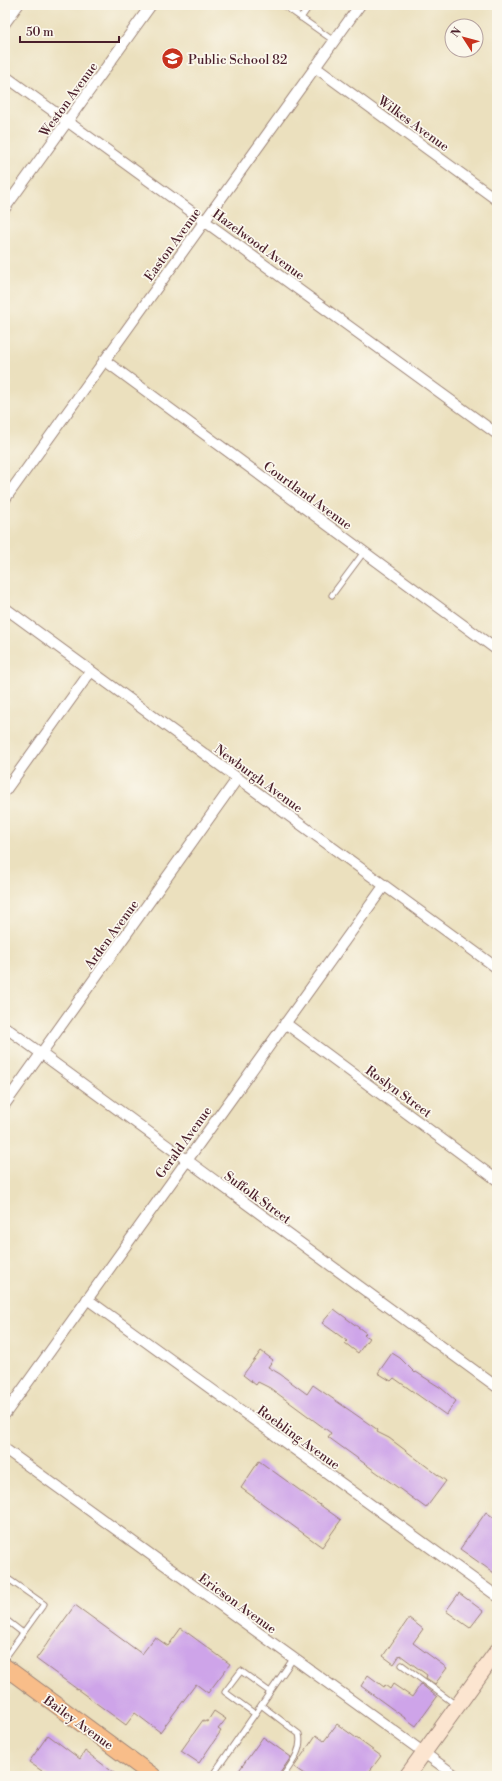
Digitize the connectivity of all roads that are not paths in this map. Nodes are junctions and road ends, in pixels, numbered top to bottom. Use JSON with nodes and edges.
{"nodes":[{"id":1,"x":18,"y":5,"type":"edge"},
{"id":2,"x":151,"y":5,"type":"edge"},
{"id":3,"x":283,"y":5,"type":"edge"},
{"id":4,"x":310,"y":5,"type":"edge"},
{"id":5,"x":360,"y":5,"type":"edge"},
{"id":6,"x":301,"y":18,"type":"junction"},
{"id":7,"x":5,"y":23,"type":"edge"},
{"id":8,"x":334,"y":41,"type":"junction"},
{"id":9,"x":316,"y":67,"type":"junction"},
{"id":10,"x":5,"y":76,"type":"edge"},
{"id":11,"x":68,"y":122,"type":"junction"},
{"id":12,"x":497,"y":200,"type":"edge"},
{"id":13,"x":5,"y":208,"type":"edge"},
{"id":14,"x":205,"y":221,"type":"junction"},
{"id":15,"x":104,"y":360,"type":"junction"},
{"id":16,"x":497,"y":434,"type":"edge"},
{"id":17,"x":5,"y":499,"type":"edge"},
{"id":18,"x":364,"y":552,"type":"junction"},
{"id":19,"x":332,"y":595,"type":"dead end"},
{"id":20,"x":5,"y":608,"type":"edge"},
{"id":21,"x":497,"y":650,"type":"edge"},
{"id":22,"x":91,"y":671,"type":"junction"},
{"id":23,"x":237,"y":778,"type":"junction"},
{"id":24,"x":5,"y":791,"type":"edge"},
{"id":25,"x":384,"y":886,"type":"junction"},
{"id":26,"x":497,"y":968,"type":"edge"},
{"id":27,"x":285,"y":1023,"type":"junction"},
{"id":28,"x":5,"y":1027,"type":"edge"},
{"id":29,"x":41,"y":1054,"type":"junction"},
{"id":30,"x":5,"y":1104,"type":"edge"},
{"id":31,"x":186,"y":1160,"type":"junction"},
{"id":32,"x":497,"y":1180,"type":"edge"},
{"id":33,"x":87,"y":1298,"type":"junction"},
{"id":34,"x":497,"y":1387,"type":"edge"},
{"id":35,"x":5,"y":1414,"type":"edge"},
{"id":36,"x":5,"y":1449,"type":"edge"},
{"id":37,"x":5,"y":1582,"type":"edge"},
{"id":38,"x":497,"y":1596,"type":"edge"},
{"id":39,"x":5,"y":1620,"type":"edge"},
{"id":40,"x":23,"y":1633,"type":"junction"},
{"id":41,"x":497,"y":1650,"type":"edge"},
{"id":42,"x":5,"y":1658,"type":"edge"},
{"id":43,"x":293,"y":1659,"type":"junction"},
{"id":44,"x":402,"y":1665,"type":"dead end"},
{"id":45,"x":5,"y":1667,"type":"edge"},
{"id":46,"x":270,"y":1692,"type":"junction"},
{"id":47,"x":261,"y":1705,"type":"junction"},
{"id":48,"x":457,"y":1706,"type":"junction"},
{"id":49,"x":255,"y":1714,"type":"junction"},
{"id":50,"x":424,"y":1753,"type":"junction"},
{"id":51,"x":150,"y":1775,"type":"edge"},
{"id":52,"x":212,"y":1776,"type":"edge"},
{"id":53,"x":283,"y":1776,"type":"edge"},
{"id":54,"x":407,"y":1776,"type":"edge"},
{"id":55,"x":456,"y":1776,"type":"edge"}],
"edges":[{"from":1,"to":7,"type":"street"},
{"from":2,"to":11,"type":"street","name":"Weston Avenue"},
{"from":3,"to":6,"type":"lane"},
{"from":4,"to":6,"type":"lane"},
{"from":5,"to":8,"type":"street","name":"Easton Avenue"},
{"from":6,"to":8,"type":"lane"},
{"from":8,"to":9,"type":"street","name":"Easton Avenue"},
{"from":9,"to":12,"type":"street","name":"Wilkes Avenue"},
{"from":9,"to":14,"type":"street","name":"Easton Avenue"},
{"from":10,"to":11,"type":"street","name":"Hazelwood Avenue"},
{"from":11,"to":13,"type":"street","name":"Weston Avenue"},
{"from":11,"to":14,"type":"street","name":"Hazelwood Avenue"},
{"from":14,"to":15,"type":"street","name":"Easton Avenue"},
{"from":14,"to":16,"type":"street","name":"Hazelwood Avenue"},
{"from":15,"to":17,"type":"street","name":"Easton Avenue"},
{"from":15,"to":18,"type":"street","name":"Courtland Avenue"},
{"from":18,"to":19,"type":"lane"},
{"from":18,"to":21,"type":"street","name":"Courtland Avenue"},
{"from":20,"to":22,"type":"street","name":"Newburgh Avenue"},
{"from":22,"to":23,"type":"street","name":"Newburgh Avenue"},
{"from":22,"to":24,"type":"street"},
{"from":23,"to":25,"type":"street","name":"Newburgh Avenue"},
{"from":23,"to":29,"type":"street","name":"Arden Avenue"},
{"from":25,"to":26,"type":"street","name":"Newburgh Avenue"},
{"from":25,"to":27,"type":"street","name":"Gerald Avenue"},
{"from":27,"to":31,"type":"street","name":"Gerald Avenue"},
{"from":27,"to":32,"type":"street","name":"Roslyn Street"},
{"from":28,"to":29,"type":"street","name":"Suffolk Street"},
{"from":29,"to":30,"type":"street","name":"Arden Avenue"},
{"from":29,"to":31,"type":"street","name":"Suffolk Street"},
{"from":31,"to":33,"type":"street","name":"Gerald Avenue"},
{"from":31,"to":34,"type":"street","name":"Suffolk Street"},
{"from":33,"to":35,"type":"street","name":"Gerald Avenue"},
{"from":33,"to":38,"type":"street","name":"Roebling Avenue"},
{"from":36,"to":43,"type":"street","name":"Ericson Avenue"},
{"from":37,"to":40,"type":"lane"},
{"from":39,"to":40,"type":"lane"},
{"from":40,"to":42,"type":"lane"},
{"from":41,"to":48,"type":"street"},
{"from":43,"to":46,"type":"lane"},
{"from":43,"to":50,"type":"street","name":"Ericson Avenue"},
{"from":44,"to":48,"type":"lane"},
{"from":45,"to":51,"type":"main road","name":"Bailey Avenue"},
{"from":46,"to":47,"type":"lane"},
{"from":46,"to":49,"type":"lane"},
{"from":47,"to":49,"type":"lane"},
{"from":47,"to":53,"type":"lane"},
{"from":48,"to":50,"type":"street"},
{"from":49,"to":52,"type":"lane"},
{"from":50,"to":54,"type":"street"},
{"from":50,"to":55,"type":"street","name":"Ericson Avenue"}]}
